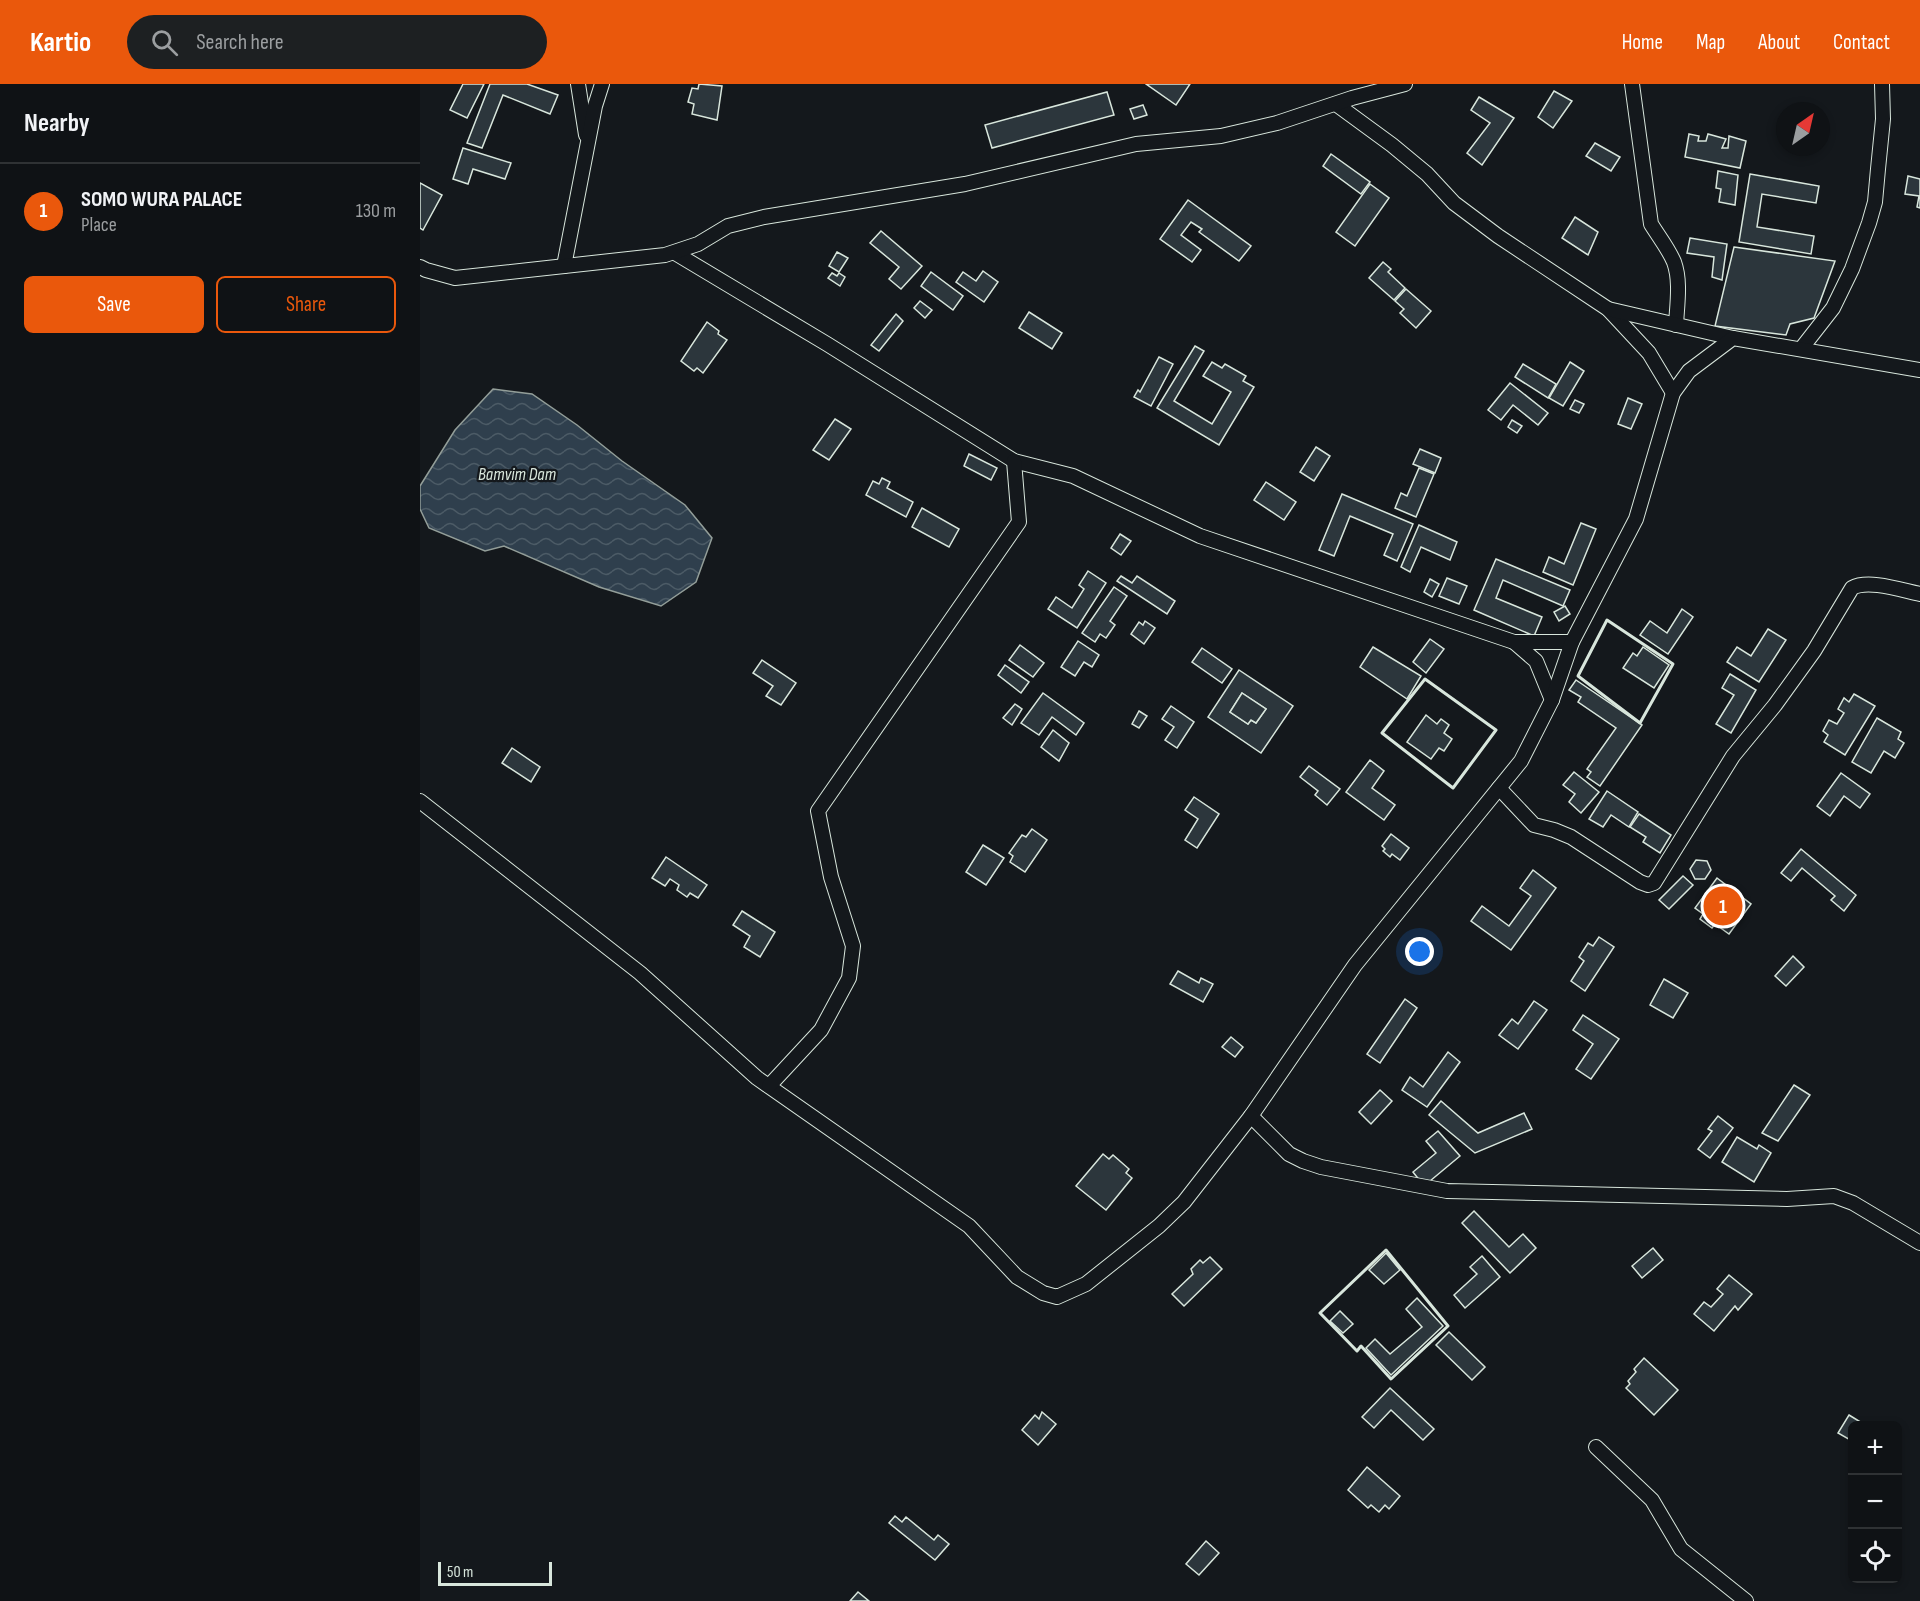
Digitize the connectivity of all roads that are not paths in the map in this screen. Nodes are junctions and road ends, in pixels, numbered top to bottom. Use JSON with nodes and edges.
{"nodes":[{"id":1,"x":578,"y":84,"type":"edge"},
{"id":2,"x":602,"y":84,"type":"edge"},
{"id":3,"x":1405,"y":84,"type":"edge"},
{"id":4,"x":1632,"y":84,"type":"edge"},
{"id":5,"x":1882,"y":84,"type":"edge"},
{"id":6,"x":1336,"y":104,"type":"junction"},
{"id":7,"x":587,"y":146,"type":"junction"},
{"id":8,"x":675,"y":253,"type":"junction"},
{"id":9,"x":564,"y":266,"type":"junction"},
{"id":10,"x":420,"y":267,"type":"edge"},
{"id":11,"x":1608,"y":309,"type":"junction"},
{"id":12,"x":1676,"y":325,"type":"junction"},
{"id":13,"x":1733,"y":338,"type":"junction"},
{"id":14,"x":1801,"y":349,"type":"junction"},
{"id":15,"x":1920,"y":370,"type":"edge"},
{"id":16,"x":1673,"y":393,"type":"junction"},
{"id":17,"x":1014,"y":461,"type":"junction"},
{"id":18,"x":1920,"y":594,"type":"edge"},
{"id":19,"x":1514,"y":642,"type":"junction"},
{"id":20,"x":1572,"y":642,"type":"junction"},
{"id":21,"x":1552,"y":700,"type":"junction"},
{"id":22,"x":1499,"y":788,"type":"junction"},
{"id":23,"x":420,"y":801,"type":"edge"},
{"id":24,"x":770,"y":1086,"type":"junction"},
{"id":25,"x":1251,"y":1116,"type":"junction"},
{"id":26,"x":1920,"y":1243,"type":"edge"},
{"id":27,"x":1596,"y":1446,"type":"dead end"},
{"id":28,"x":1746,"y":1601,"type":"edge"}],
"edges":[{"from":1,"to":7,"type":"street"},
{"from":2,"to":7,"type":"street"},
{"from":3,"to":6,"type":"street"},
{"from":4,"to":12,"type":"street"},
{"from":5,"to":14,"type":"street"},
{"from":6,"to":8,"type":"street"},
{"from":6,"to":11,"type":"street"},
{"from":7,"to":9,"type":"street"},
{"from":8,"to":9,"type":"street"},
{"from":8,"to":17,"type":"street"},
{"from":9,"to":10,"type":"street"},
{"from":11,"to":12,"type":"street"},
{"from":11,"to":16,"type":"street"},
{"from":12,"to":13,"type":"street"},
{"from":13,"to":14,"type":"street"},
{"from":13,"to":16,"type":"street"},
{"from":14,"to":15,"type":"street"},
{"from":16,"to":20,"type":"street"},
{"from":17,"to":19,"type":"street"},
{"from":17,"to":24,"type":"street"},
{"from":18,"to":22,"type":"street"},
{"from":19,"to":20,"type":"street"},
{"from":19,"to":21,"type":"street"},
{"from":20,"to":21,"type":"street"},
{"from":21,"to":22,"type":"street"},
{"from":22,"to":25,"type":"street"},
{"from":23,"to":24,"type":"street"},
{"from":24,"to":25,"type":"street"},
{"from":25,"to":26,"type":"street"},
{"from":27,"to":28,"type":"street"}]}
